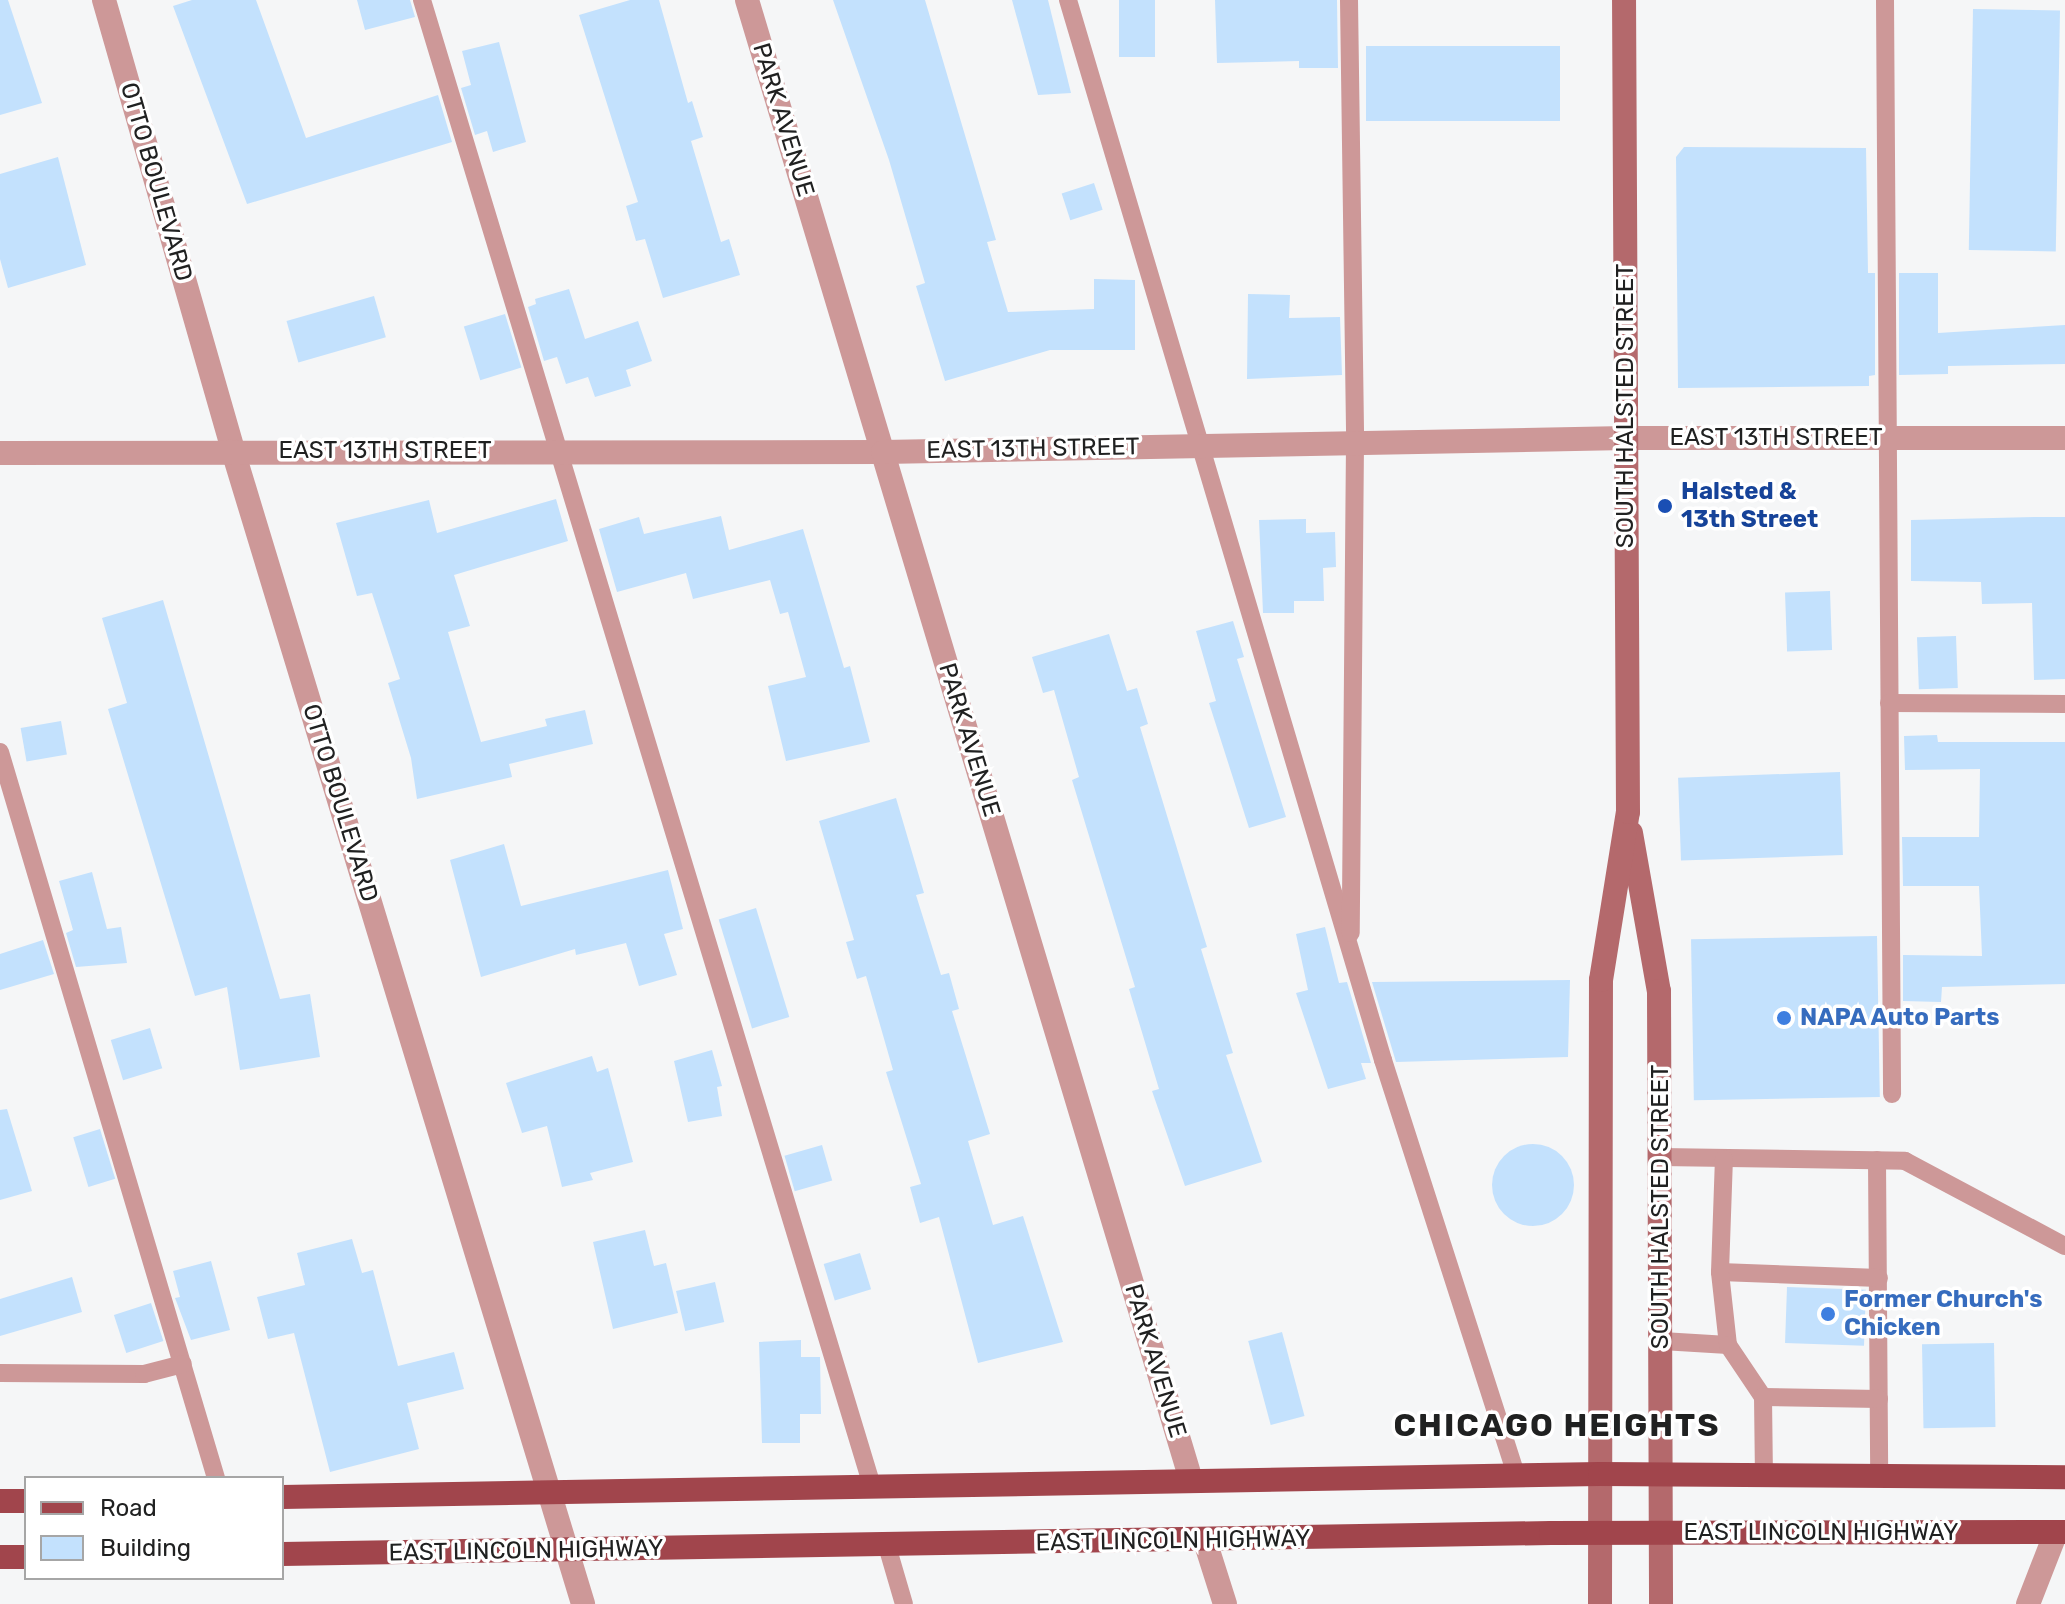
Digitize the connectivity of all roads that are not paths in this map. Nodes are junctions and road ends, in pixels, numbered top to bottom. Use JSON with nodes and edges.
{"nodes":[{"id":1,"x":104,"y":0,"type":"edge"},
{"id":2,"x":422,"y":0,"type":"edge"},
{"id":3,"x":747,"y":0,"type":"edge"},
{"id":4,"x":1068,"y":0,"type":"edge"},
{"id":5,"x":1349,"y":0,"type":"edge"},
{"id":6,"x":1624,"y":0,"type":"edge"},
{"id":7,"x":1885,"y":0,"type":"edge"},
{"id":8,"x":1626,"y":438,"type":"junction"},
{"id":9,"x":1887,"y":438,"type":"junction"},
{"id":10,"x":2065,"y":438,"type":"edge"},
{"id":11,"x":1355,"y":443,"type":"junction"},
{"id":12,"x":1199,"y":446,"type":"junction"},
{"id":13,"x":233,"y":451,"type":"junction"},
{"id":14,"x":559,"y":451,"type":"junction"},
{"id":15,"x":883,"y":452,"type":"junction"},
{"id":16,"x":0,"y":453,"type":"edge"},
{"id":17,"x":1889,"y":703,"type":"junction"},
{"id":18,"x":2065,"y":704,"type":"edge"},
{"id":19,"x":0,"y":752,"type":"edge"},
{"id":20,"x":1628,"y":812,"type":"junction"},
{"id":21,"x":1351,"y":954,"type":"junction"},
{"id":22,"x":1892,"y":1094,"type":"dead end"},
{"id":23,"x":1661,"y":1157,"type":"junction"},
{"id":24,"x":1724,"y":1159,"type":"junction"},
{"id":25,"x":1877,"y":1160,"type":"junction"},
{"id":26,"x":2065,"y":1246,"type":"edge"},
{"id":27,"x":1720,"y":1272,"type":"junction"},
{"id":28,"x":1879,"y":1278,"type":"junction"},
{"id":29,"x":1662,"y":1341,"type":"junction"},
{"id":30,"x":1728,"y":1345,"type":"junction"},
{"id":31,"x":183,"y":1364,"type":"junction"},
{"id":32,"x":0,"y":1373,"type":"edge"},
{"id":33,"x":1763,"y":1397,"type":"junction"},
{"id":34,"x":1879,"y":1399,"type":"junction"},
{"id":35,"x":1600,"y":1474,"type":"junction"},
{"id":36,"x":1663,"y":1474,"type":"junction"},
{"id":37,"x":1516,"y":1475,"type":"junction"},
{"id":38,"x":1764,"y":1475,"type":"junction"},
{"id":39,"x":215,"y":1476,"type":"edge"},
{"id":40,"x":1879,"y":1476,"type":"junction"},
{"id":41,"x":2065,"y":1477,"type":"edge"},
{"id":42,"x":1191,"y":1480,"type":"junction"},
{"id":43,"x":872,"y":1486,"type":"junction"},
{"id":44,"x":549,"y":1492,"type":"junction"},
{"id":45,"x":284,"y":1497,"type":"edge"},
{"id":46,"x":0,"y":1501,"type":"edge"},
{"id":47,"x":24,"y":1501,"type":"edge"},
{"id":48,"x":2060,"y":1532,"type":"edge"},
{"id":49,"x":1599,"y":1533,"type":"junction"},
{"id":50,"x":1662,"y":1533,"type":"junction"},
{"id":51,"x":1205,"y":1541,"type":"junction"},
{"id":52,"x":887,"y":1546,"type":"junction"},
{"id":53,"x":567,"y":1551,"type":"junction"},
{"id":54,"x":284,"y":1554,"type":"edge"},
{"id":55,"x":0,"y":1557,"type":"edge"},
{"id":56,"x":24,"y":1557,"type":"edge"},
{"id":57,"x":583,"y":1604,"type":"edge"},
{"id":58,"x":904,"y":1604,"type":"edge"},
{"id":59,"x":1225,"y":1604,"type":"edge"},
{"id":60,"x":1600,"y":1604,"type":"edge"},
{"id":61,"x":1661,"y":1604,"type":"edge"},
{"id":62,"x":2028,"y":1604,"type":"edge"}],
"edges":[{"from":1,"to":13,"type":"street","name":"OTTO BOULEVARD"},
{"from":2,"to":14,"type":"lane"},
{"from":3,"to":15,"type":"street","name":"PARK AVENUE"},
{"from":4,"to":12,"type":"lane"},
{"from":5,"to":11,"type":"lane"},
{"from":6,"to":8,"type":"street","name":"SOUTH HALSTED STREET"},
{"from":7,"to":9,"type":"lane"},
{"from":8,"to":9,"type":"street","name":"EAST 13TH STREET"},
{"from":8,"to":11,"type":"street","name":"EAST 13TH STREET"},
{"from":8,"to":20,"type":"street","name":"SOUTH HALSTED STREET"},
{"from":9,"to":10,"type":"street","name":"EAST 13TH STREET"},
{"from":9,"to":17,"type":"lane"},
{"from":11,"to":12,"type":"street","name":"EAST 13TH STREET"},
{"from":11,"to":21,"type":"lane"},
{"from":12,"to":15,"type":"street","name":"EAST 13TH STREET"},
{"from":12,"to":21,"type":"lane"},
{"from":13,"to":14,"type":"street","name":"EAST 13TH STREET"},
{"from":13,"to":16,"type":"street","name":"EAST 13TH STREET"},
{"from":13,"to":44,"type":"street","name":"OTTO BOULEVARD"},
{"from":14,"to":15,"type":"street","name":"EAST 13TH STREET"},
{"from":14,"to":43,"type":"lane"},
{"from":15,"to":42,"type":"street","name":"PARK AVENUE"},
{"from":17,"to":18,"type":"lane"},
{"from":17,"to":22,"type":"lane"},
{"from":19,"to":31,"type":"lane"},
{"from":20,"to":23,"type":"street","name":"SOUTH HALSTED STREET"},
{"from":20,"to":35,"type":"street","name":"SOUTH HALSTED STREET"},
{"from":21,"to":37,"type":"lane"},
{"from":23,"to":24,"type":"lane"},
{"from":23,"to":29,"type":"street","name":"SOUTH HALSTED STREET"},
{"from":24,"to":25,"type":"lane"},
{"from":24,"to":27,"type":"lane"},
{"from":25,"to":26,"type":"lane"},
{"from":25,"to":28,"type":"lane"},
{"from":27,"to":28,"type":"lane"},
{"from":27,"to":30,"type":"lane"},
{"from":28,"to":34,"type":"lane"},
{"from":29,"to":30,"type":"lane"},
{"from":29,"to":36,"type":"street","name":"SOUTH HALSTED STREET"},
{"from":30,"to":33,"type":"lane"},
{"from":31,"to":32,"type":"lane"},
{"from":31,"to":39,"type":"lane"},
{"from":33,"to":34,"type":"lane"},
{"from":33,"to":38,"type":"lane"},
{"from":34,"to":40,"type":"lane"},
{"from":35,"to":36,"type":"main road"},
{"from":35,"to":37,"type":"main road"},
{"from":35,"to":49,"type":"street","name":"SOUTH HALSTED STREET"},
{"from":36,"to":38,"type":"main road"},
{"from":36,"to":50,"type":"street","name":"SOUTH HALSTED STREET"},
{"from":37,"to":42,"type":"main road"},
{"from":38,"to":40,"type":"main road"},
{"from":40,"to":41,"type":"main road"},
{"from":42,"to":43,"type":"main road"},
{"from":43,"to":44,"type":"main road"},
{"from":44,"to":45,"type":"main road"},
{"from":44,"to":53,"type":"street","name":"OTTO BOULEVARD"},
{"from":46,"to":47,"type":"main road"},
{"from":48,"to":50,"type":"main road","name":"EAST LINCOLN HIGHWAY"},
{"from":48,"to":62,"type":"street"},
{"from":49,"to":50,"type":"main road","name":"EAST LINCOLN HIGHWAY"},
{"from":49,"to":51,"type":"main road","name":"EAST LINCOLN HIGHWAY"},
{"from":49,"to":60,"type":"street","name":"SOUTH HALSTED STREET"},
{"from":50,"to":61,"type":"street","name":"SOUTH HALSTED STREET"},
{"from":51,"to":52,"type":"main road","name":"EAST LINCOLN HIGHWAY"},
{"from":51,"to":59,"type":"street"},
{"from":52,"to":53,"type":"main road","name":"EAST LINCOLN HIGHWAY"},
{"from":52,"to":58,"type":"lane"},
{"from":53,"to":54,"type":"main road","name":"EAST LINCOLN HIGHWAY"},
{"from":53,"to":57,"type":"street","name":"OTTO BOULEVARD"},
{"from":55,"to":56,"type":"main road"}]}
